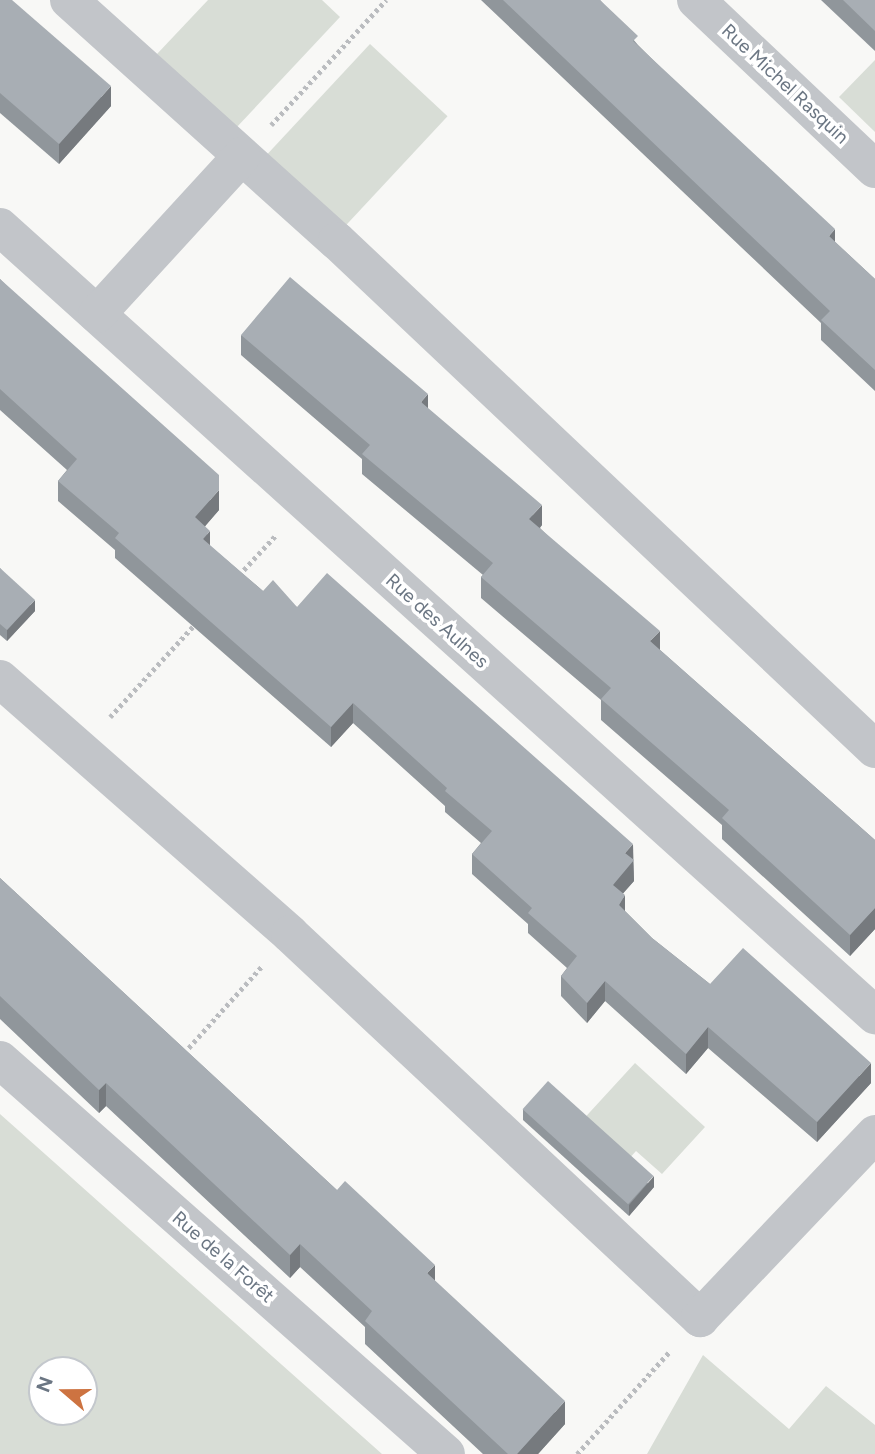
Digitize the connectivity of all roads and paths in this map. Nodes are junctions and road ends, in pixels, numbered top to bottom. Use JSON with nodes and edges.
{"nodes":[{"id":1,"x":69,"y":0,"type":"edge"},
{"id":2,"x":386,"y":0,"type":"edge"},
{"id":3,"x":696,"y":0,"type":"edge"},
{"id":4,"x":242,"y":156,"type":"junction"},
{"id":5,"x":875,"y":169,"type":"edge"},
{"id":6,"x":0,"y":227,"type":"edge"},
{"id":7,"x":97,"y":314,"type":"junction"},
{"id":8,"x":306,"y":503,"type":"junction"},
{"id":9,"x":231,"y":584,"type":"edge"},
{"id":10,"x":206,"y":612,"type":"edge"},
{"id":11,"x":0,"y":679,"type":"edge"},
{"id":12,"x":875,"y":749,"type":"edge"},
{"id":13,"x":79,"y":751,"type":"junction"},
{"id":14,"x":290,"y":934,"type":"junction"},
{"id":15,"x":875,"y":1014,"type":"edge"},
{"id":16,"x":181,"y":1056,"type":"edge"},
{"id":17,"x":0,"y":1060,"type":"edge"},
{"id":18,"x":875,"y":1134,"type":"edge"},
{"id":19,"x":701,"y":1318,"type":"junction"},
{"id":20,"x":446,"y":1454,"type":"edge"},
{"id":21,"x":577,"y":1454,"type":"edge"}],
"edges":[{"from":1,"to":4,"type":"street"},
{"from":2,"to":4,"type":"path"},
{"from":3,"to":5,"type":"street","name":"Rue Michel Rasquin"},
{"from":4,"to":7,"type":"street"},
{"from":4,"to":12,"type":"street"},
{"from":6,"to":7,"type":"street","name":"Rue des Aulnes"},
{"from":7,"to":8,"type":"street","name":"Rue des Aulnes"},
{"from":8,"to":9,"type":"path"},
{"from":8,"to":15,"type":"street","name":"Rue des Aulnes"},
{"from":10,"to":13,"type":"path"},
{"from":11,"to":13,"type":"street"},
{"from":13,"to":14,"type":"street"},
{"from":14,"to":16,"type":"path"},
{"from":14,"to":19,"type":"street"},
{"from":17,"to":20,"type":"street","name":"Rue de la Forêt"},
{"from":18,"to":19,"type":"street"},
{"from":19,"to":21,"type":"path"}]}
